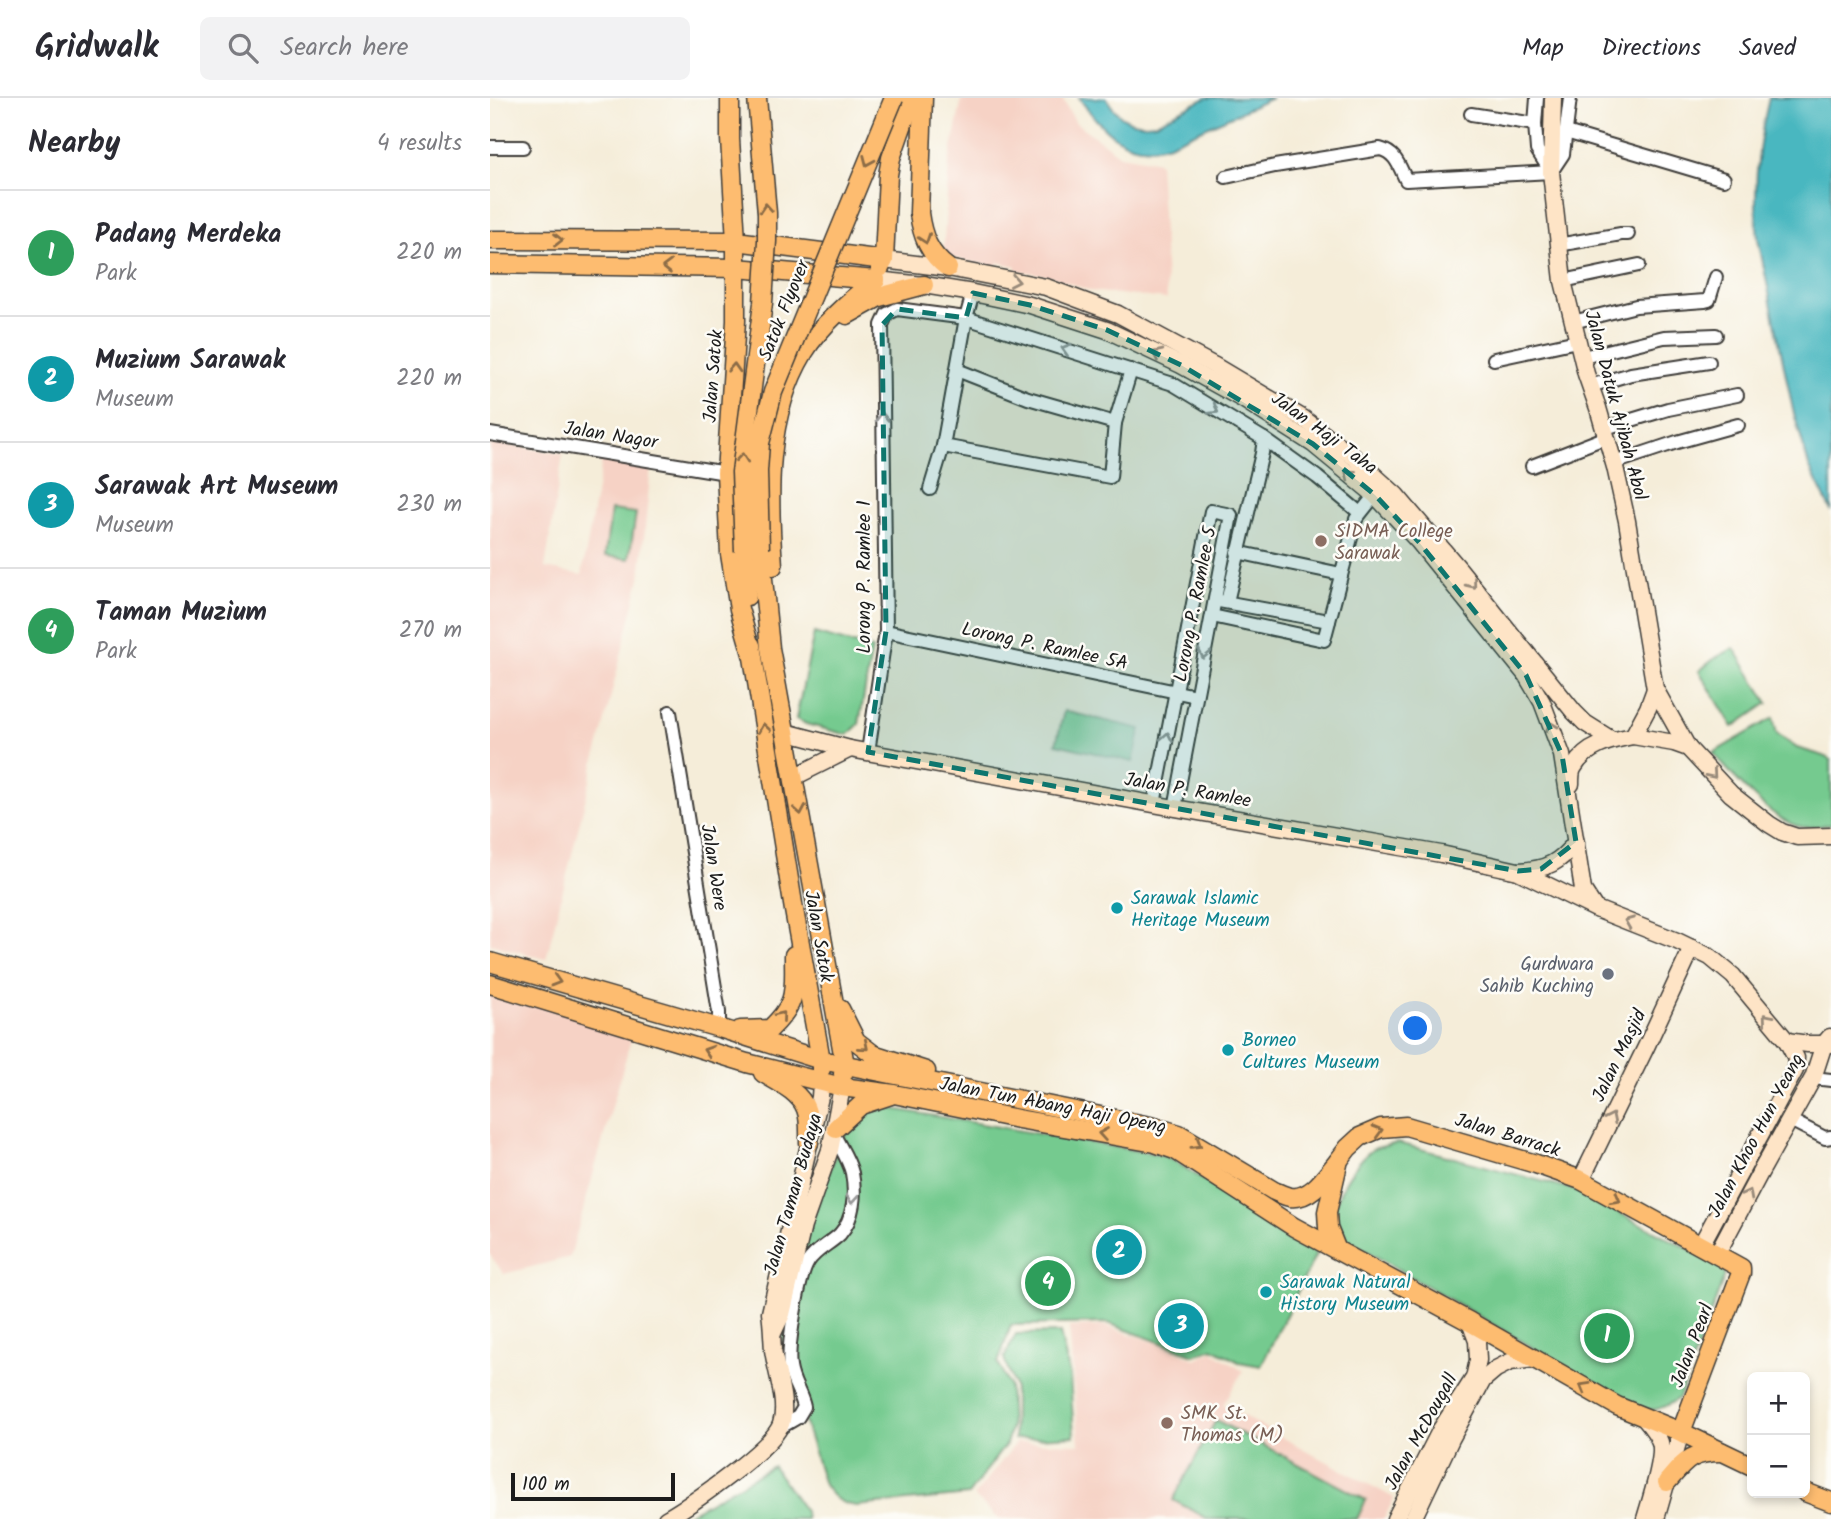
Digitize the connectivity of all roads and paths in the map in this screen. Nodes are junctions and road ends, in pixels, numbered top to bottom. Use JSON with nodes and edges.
{"nodes":[{"id":1,"x":730,"y":98,"type":"edge"},
{"id":2,"x":757,"y":98,"type":"edge"},
{"id":3,"x":894,"y":98,"type":"edge"},
{"id":4,"x":912,"y":98,"type":"edge"},
{"id":5,"x":923,"y":98,"type":"edge"},
{"id":6,"x":1537,"y":98,"type":"edge"},
{"id":7,"x":1553,"y":98,"type":"edge"},
{"id":8,"x":1570,"y":98,"type":"edge"},
{"id":9,"x":1471,"y":114,"type":"dead end"},
{"id":10,"x":1535,"y":124,"type":"junction"},
{"id":11,"x":1566,"y":132,"type":"junction"},
{"id":12,"x":490,"y":147,"type":"edge"},
{"id":13,"x":523,"y":147,"type":"dead end"},
{"id":14,"x":1551,"y":172,"type":"junction"},
{"id":15,"x":1226,"y":177,"type":"dead end"},
{"id":16,"x":1724,"y":179,"type":"dead end"},
{"id":17,"x":1628,"y":234,"type":"dead end"},
{"id":18,"x":490,"y":240,"type":"edge"},
{"id":19,"x":736,"y":242,"type":"junction"},
{"id":20,"x":1558,"y":244,"type":"junction"},
{"id":21,"x":884,"y":260,"type":"junction"},
{"id":22,"x":490,"y":264,"type":"edge"},
{"id":23,"x":1639,"y":265,"type":"dead end"},
{"id":24,"x":736,"y":268,"type":"junction"},
{"id":25,"x":948,"y":268,"type":"junction"},
{"id":26,"x":1716,"y":277,"type":"dead end"},
{"id":27,"x":876,"y":280,"type":"junction"},
{"id":28,"x":1563,"y":281,"type":"junction"},
{"id":29,"x":924,"y":285,"type":"junction"},
{"id":30,"x":973,"y":293,"type":"junction"},
{"id":31,"x":966,"y":318,"type":"junction"},
{"id":32,"x":1573,"y":322,"type":"junction"},
{"id":33,"x":820,"y":331,"type":"junction"},
{"id":34,"x":1716,"y":335,"type":"dead end"},
{"id":35,"x":1580,"y":349,"type":"junction"},
{"id":36,"x":1494,"y":359,"type":"dead end"},
{"id":37,"x":1709,"y":362,"type":"dead end"},
{"id":38,"x":957,"y":370,"type":"junction"},
{"id":39,"x":1131,"y":370,"type":"junction"},
{"id":40,"x":1590,"y":386,"type":"junction"},
{"id":41,"x":1737,"y":395,"type":"dead end"},
{"id":42,"x":1115,"y":423,"type":"junction"},
{"id":43,"x":1738,"y":425,"type":"dead end"},
{"id":44,"x":1606,"y":433,"type":"junction"},
{"id":45,"x":490,"y":434,"type":"edge"},
{"id":46,"x":1264,"y":439,"type":"junction"},
{"id":47,"x":943,"y":446,"type":"junction"},
{"id":48,"x":1614,"y":464,"type":"junction"},
{"id":49,"x":1532,"y":466,"type":"dead end"},
{"id":50,"x":726,"y":472,"type":"junction"},
{"id":51,"x":930,"y":489,"type":"dead end"},
{"id":52,"x":1375,"y":495,"type":"junction"},
{"id":53,"x":1360,"y":513,"type":"junction"},
{"id":54,"x":752,"y":550,"type":"junction"},
{"id":55,"x":1237,"y":552,"type":"junction"},
{"id":56,"x":1341,"y":574,"type":"junction"},
{"id":57,"x":1221,"y":601,"type":"junction"},
{"id":58,"x":1212,"y":615,"type":"junction"},
{"id":59,"x":1329,"y":621,"type":"junction"},
{"id":60,"x":886,"y":631,"type":"junction"},
{"id":61,"x":752,"y":654,"type":"junction"},
{"id":62,"x":1655,"y":689,"type":"junction"},
{"id":63,"x":1176,"y":692,"type":"junction"},
{"id":64,"x":1196,"y":696,"type":"junction"},
{"id":65,"x":670,"y":712,"type":"dead end"},
{"id":66,"x":789,"y":733,"type":"junction"},
{"id":67,"x":1633,"y":736,"type":"junction"},
{"id":68,"x":1612,"y":740,"type":"junction"},
{"id":69,"x":1688,"y":748,"type":"junction"},
{"id":70,"x":850,"y":749,"type":"junction"},
{"id":71,"x":868,"y":752,"type":"junction"},
{"id":72,"x":790,"y":754,"type":"junction"},
{"id":73,"x":794,"y":777,"type":"junction"},
{"id":74,"x":1569,"y":793,"type":"junction"},
{"id":75,"x":1154,"y":804,"type":"junction"},
{"id":76,"x":1175,"y":808,"type":"junction"},
{"id":77,"x":1831,"y":836,"type":"edge"},
{"id":78,"x":1576,"y":842,"type":"junction"},
{"id":79,"x":1518,"y":871,"type":"junction"},
{"id":80,"x":1596,"y":909,"type":"junction"},
{"id":81,"x":794,"y":910,"type":"junction"},
{"id":82,"x":1692,"y":948,"type":"junction"},
{"id":83,"x":490,"y":962,"type":"edge"},
{"id":84,"x":490,"y":984,"type":"edge"},
{"id":85,"x":830,"y":987,"type":"junction"},
{"id":86,"x":719,"y":1028,"type":"junction"},
{"id":87,"x":1787,"y":1041,"type":"junction"},
{"id":88,"x":1829,"y":1041,"type":"edge"},
{"id":89,"x":821,"y":1060,"type":"junction"},
{"id":90,"x":747,"y":1063,"type":"junction"},
{"id":91,"x":845,"y":1065,"type":"junction"},
{"id":92,"x":1813,"y":1078,"type":"junction"},
{"id":93,"x":1831,"y":1080,"type":"edge"},
{"id":94,"x":821,"y":1082,"type":"junction"},
{"id":95,"x":842,"y":1087,"type":"junction"},
{"id":96,"x":894,"y":1094,"type":"junction"},
{"id":97,"x":991,"y":1094,"type":"junction"},
{"id":98,"x":1790,"y":1120,"type":"junction"},
{"id":99,"x":835,"y":1131,"type":"junction"},
{"id":100,"x":1831,"y":1136,"type":"edge"},
{"id":101,"x":810,"y":1143,"type":"junction"},
{"id":102,"x":1339,"y":1160,"type":"junction"},
{"id":103,"x":1581,"y":1180,"type":"junction"},
{"id":104,"x":1700,"y":1245,"type":"junction"},
{"id":105,"x":1336,"y":1248,"type":"junction"},
{"id":106,"x":1717,"y":1254,"type":"junction"},
{"id":107,"x":1741,"y":1273,"type":"joint"},
{"id":108,"x":1470,"y":1322,"type":"junction"},
{"id":109,"x":773,"y":1332,"type":"junction"},
{"id":110,"x":1535,"y":1359,"type":"junction"},
{"id":111,"x":1644,"y":1418,"type":"junction"},
{"id":112,"x":779,"y":1428,"type":"junction"},
{"id":113,"x":1681,"y":1432,"type":"junction"},
{"id":114,"x":1722,"y":1452,"type":"junction"},
{"id":115,"x":1747,"y":1464,"type":"edge"},
{"id":116,"x":1667,"y":1482,"type":"junction"},
{"id":117,"x":1810,"y":1494,"type":"edge"},
{"id":118,"x":1831,"y":1502,"type":"edge"},
{"id":119,"x":667,"y":1519,"type":"edge"},
{"id":120,"x":1395,"y":1519,"type":"edge"},
{"id":121,"x":1413,"y":1519,"type":"edge"},
{"id":122,"x":1645,"y":1519,"type":"edge"},
{"id":123,"x":1656,"y":1519,"type":"edge"}],
"edges":[{"from":1,"to":19,"type":"main road","name":"Jalan Satok"},
{"from":54,"to":2,"type":"main road","name":"Jalan Satok","one_way":true,"bridge":true},
{"from":3,"to":54,"type":"main road","name":"Satok Flyover","one_way":true,"bridge":true},
{"from":4,"to":21,"type":"main road"},
{"from":5,"to":25,"type":"main road","one_way":true},
{"from":6,"to":10,"type":"street"},
{"from":7,"to":14,"type":"main road","name":"Jalan Datuk Ajibah Abol"},
{"from":8,"to":11,"type":"street"},
{"from":9,"to":10,"type":"street"},
{"from":10,"to":14,"type":"street"},
{"from":11,"to":14,"type":"street"},
{"from":11,"to":16,"type":"street"},
{"from":12,"to":13,"type":"street"},
{"from":14,"to":15,"type":"street"},
{"from":14,"to":20,"type":"main road","name":"Jalan Datuk Ajibah Abol"},
{"from":17,"to":20,"type":"street"},
{"from":18,"to":19,"type":"main road","one_way":true},
{"from":19,"to":21,"type":"main road"},
{"from":19,"to":24,"type":"main road","name":"Jalan Satok"},
{"from":20,"to":28,"type":"main road","name":"Jalan Datuk Ajibah Abol"},
{"from":21,"to":25,"type":"main road","name":"Jalan Haji Taha"},
{"from":21,"to":27,"type":"main road"},
{"from":24,"to":22,"type":"main road","one_way":true},
{"from":23,"to":28,"type":"street"},
{"from":24,"to":27,"type":"main road"},
{"from":50,"to":24,"type":"main road","name":"Jalan Satok","one_way":true},
{"from":25,"to":68,"type":"main road","name":"Jalan Haji Taha","one_way":true},
{"from":26,"to":32,"type":"street"},
{"from":27,"to":29,"type":"main road","name":"Jalan Haji Taha"},
{"from":27,"to":33,"type":"main road","name":"Jalan Satok"},
{"from":28,"to":32,"type":"main road","name":"Jalan Datuk Ajibah Abol"},
{"from":29,"to":30,"type":"main road","name":"Jalan Haji Taha"},
{"from":29,"to":33,"type":"main road"},
{"from":30,"to":31,"type":"street"},
{"from":52,"to":30,"type":"main road","name":"Jalan Haji Taha","one_way":true},
{"from":31,"to":38,"type":"street"},
{"from":39,"to":31,"type":"street","one_way":true},
{"from":60,"to":31,"type":"street","name":"Lorong P. Ramlee 1","one_way":true},
{"from":32,"to":35,"type":"main road","name":"Jalan Datuk Ajibah Abol"},
{"from":33,"to":66,"type":"main road","name":"Jalan Satok"},
{"from":34,"to":35,"type":"street"},
{"from":35,"to":36,"type":"street"},
{"from":35,"to":40,"type":"main road","name":"Jalan Datuk Ajibah Abol"},
{"from":37,"to":40,"type":"street"},
{"from":38,"to":42,"type":"street"},
{"from":38,"to":47,"type":"street"},
{"from":39,"to":42,"type":"street"},
{"from":39,"to":46,"type":"street","one_way":true},
{"from":40,"to":44,"type":"main road","name":"Jalan Datuk Ajibah Abol"},
{"from":41,"to":44,"type":"street"},
{"from":42,"to":47,"type":"street"},
{"from":43,"to":48,"type":"street"},
{"from":44,"to":48,"type":"main road","name":"Jalan Datuk Ajibah Abol"},
{"from":44,"to":49,"type":"street"},
{"from":45,"to":50,"type":"street","name":"Jalan Nagor"},
{"from":46,"to":53,"type":"street"},
{"from":46,"to":55,"type":"street"},
{"from":47,"to":51,"type":"street"},
{"from":48,"to":62,"type":"main road","name":"Jalan Datuk Ajibah Abol"},
{"from":50,"to":61,"type":"main road","name":"Jalan Satok"},
{"from":52,"to":53,"type":"street"},
{"from":74,"to":52,"type":"main road","name":"Jalan Haji Taha","one_way":true},
{"from":53,"to":56,"type":"street"},
{"from":54,"to":61,"type":"main road","name":"Jalan Satok"},
{"from":54,"to":72,"type":"main road","name":"Jalan Satok"},
{"from":55,"to":56,"type":"street"},
{"from":55,"to":57,"type":"street"},
{"from":56,"to":59,"type":"street"},
{"from":57,"to":58,"type":"street","name":"Lorong P. Ramlee 5"},
{"from":57,"to":59,"type":"street"},
{"from":57,"to":63,"type":"street","name":"Lorong P. Ramlee 5"},
{"from":58,"to":59,"type":"street"},
{"from":58,"to":64,"type":"street","name":"Lorong P. Ramlee 5","one_way":true},
{"from":60,"to":63,"type":"street","name":"Lorong P. Ramlee 5A"},
{"from":60,"to":71,"type":"street","name":"Lorong P. Ramlee 1"},
{"from":81,"to":61,"type":"main road","name":"Jalan Satok","one_way":true},
{"from":62,"to":67,"type":"main road"},
{"from":62,"to":69,"type":"main road","name":"Jalan Datuk Ajibah Abol"},
{"from":63,"to":64,"type":"street","name":"Lorong P. Ramlee 5A"},
{"from":75,"to":63,"type":"street","name":"Lorong P. Ramlee 5","one_way":true},
{"from":64,"to":76,"type":"street","name":"Lorong P. Ramlee 5"},
{"from":65,"to":86,"type":"street","name":"Jalan Were"},
{"from":66,"to":70,"type":"main road","name":"Jalan P. Ramlee"},
{"from":66,"to":72,"type":"main road","name":"Jalan Satok"},
{"from":67,"to":68,"type":"main road"},
{"from":67,"to":69,"type":"main road"},
{"from":68,"to":74,"type":"main road"},
{"from":69,"to":77,"type":"main road","name":"Jalan Datuk Ajibah Abol","one_way":true},
{"from":70,"to":71,"type":"main road","name":"Jalan P. Ramlee"},
{"from":70,"to":73,"type":"main road"},
{"from":71,"to":75,"type":"main road","name":"Jalan P. Ramlee"},
{"from":72,"to":73,"type":"main road","name":"Jalan Satok"},
{"from":73,"to":85,"type":"main road","name":"Jalan Satok","one_way":true},
{"from":74,"to":78,"type":"main road","name":"Jalan Haji Taha"},
{"from":75,"to":76,"type":"main road","name":"Jalan P. Ramlee"},
{"from":76,"to":79,"type":"main road","name":"Jalan P. Ramlee"},
{"from":78,"to":79,"type":"main road","name":"Jalan P. Ramlee"},
{"from":78,"to":80,"type":"main road","name":"Jalan Haji Taha"},
{"from":79,"to":80,"type":"main road","name":"Jalan P. Ramlee"},
{"from":82,"to":80,"type":"main road","name":"Jalan P. Ramlee","one_way":true},
{"from":86,"to":81,"type":"main road","one_way":true},
{"from":81,"to":89,"type":"main road","name":"Jalan Satok"},
{"from":87,"to":82,"type":"main road","name":"Jalan P. Ramlee","one_way":true},
{"from":103,"to":82,"type":"main road","name":"Jalan Masjid","one_way":true},
{"from":83,"to":86,"type":"main road","name":"Jalan Tun Abang Haji Openg","one_way":true},
{"from":90,"to":84,"type":"main road","name":"Jalan Tun Abang Haji Openg","one_way":true},
{"from":85,"to":91,"type":"main road","name":"Jalan Satok"},
{"from":85,"to":97,"type":"main road","one_way":true},
{"from":86,"to":89,"type":"main road","name":"Jalan Tun Abang Haji Openg"},
{"from":87,"to":88,"type":"main road"},
{"from":87,"to":104,"type":"main road","name":"Jalan Khoo Hun Yeang"},
{"from":88,"to":92,"type":"main road","name":"Jalan Khoo Hun Yeang"},
{"from":89,"to":91,"type":"main road","name":"Jalan Tun Abang Haji Openg"},
{"from":89,"to":94,"type":"main road","name":"Jalan Taman Budaya"},
{"from":90,"to":94,"type":"main road","name":"Jalan Tun Abang Haji Openg"},
{"from":90,"to":101,"type":"main road"},
{"from":91,"to":95,"type":"main road","name":"Jalan Taman Budaya"},
{"from":91,"to":97,"type":"main road","name":"Jalan Tun Abang Haji Openg"},
{"from":92,"to":93,"type":"street"},
{"from":92,"to":98,"type":"main road","name":"Jalan Khoo Hun Yeang"},
{"from":94,"to":95,"type":"main road","name":"Jalan Tun Abang Haji Openg"},
{"from":94,"to":101,"type":"main road","name":"Jalan Taman Budaya"},
{"from":95,"to":96,"type":"main road","name":"Jalan Tun Abang Haji Openg"},
{"from":95,"to":99,"type":"main road","name":"Jalan Taman Budaya"},
{"from":96,"to":99,"type":"main road"},
{"from":105,"to":96,"type":"main road","name":"Jalan Tun Abang Haji Openg","one_way":true},
{"from":97,"to":102,"type":"main road","name":"Jalan Tun Abang Haji Openg","one_way":true},
{"from":98,"to":100,"type":"street"},
{"from":106,"to":98,"type":"main road","name":"Jalan Khoo Hun Yeang","one_way":true},
{"from":99,"to":109,"type":"main road","name":"Jalan Taman Budaya"},
{"from":99,"to":112,"type":"street","one_way":true},
{"from":101,"to":109,"type":"main road","name":"Jalan Taman Budaya"},
{"from":102,"to":103,"type":"main road","name":"Jalan Barrack","one_way":true},
{"from":102,"to":105,"type":"main road"},
{"from":103,"to":104,"type":"main road","name":"Jalan Barrack","one_way":true},
{"from":104,"to":106,"type":"main road","name":"Jalan Barrack"},
{"from":105,"to":108,"type":"main road","name":"Jalan Tun Abang Haji Openg"},
{"from":106,"to":107,"type":"main road","name":"Jalan Barrack"},
{"from":107,"to":113,"type":"main road","name":"Jalan Pearl"},
{"from":108,"to":110,"type":"main road","name":"Jalan Tun Abang Haji Openg"},
{"from":108,"to":120,"type":"main road","name":"Jalan McDougall"},
{"from":109,"to":112,"type":"main road","name":"Jalan Taman Budaya"},
{"from":111,"to":110,"type":"main road","name":"Jalan Tun Abang Haji Openg","one_way":true},
{"from":110,"to":121,"type":"main road","name":"Jalan McDougall"},
{"from":111,"to":113,"type":"main road","name":"Jalan Tun Abang Haji Openg"},
{"from":111,"to":122,"type":"main road"},
{"from":112,"to":119,"type":"main road"},
{"from":113,"to":114,"type":"main road","name":"Jalan Tun Abang Haji Openg"},
{"from":113,"to":116,"type":"main road"},
{"from":114,"to":115,"type":"main road","name":"Jalan Tun Abang Haji Openg"},
{"from":114,"to":116,"type":"main road"},
{"from":116,"to":123,"type":"main road"},
{"from":117,"to":118,"type":"main road"}]}
